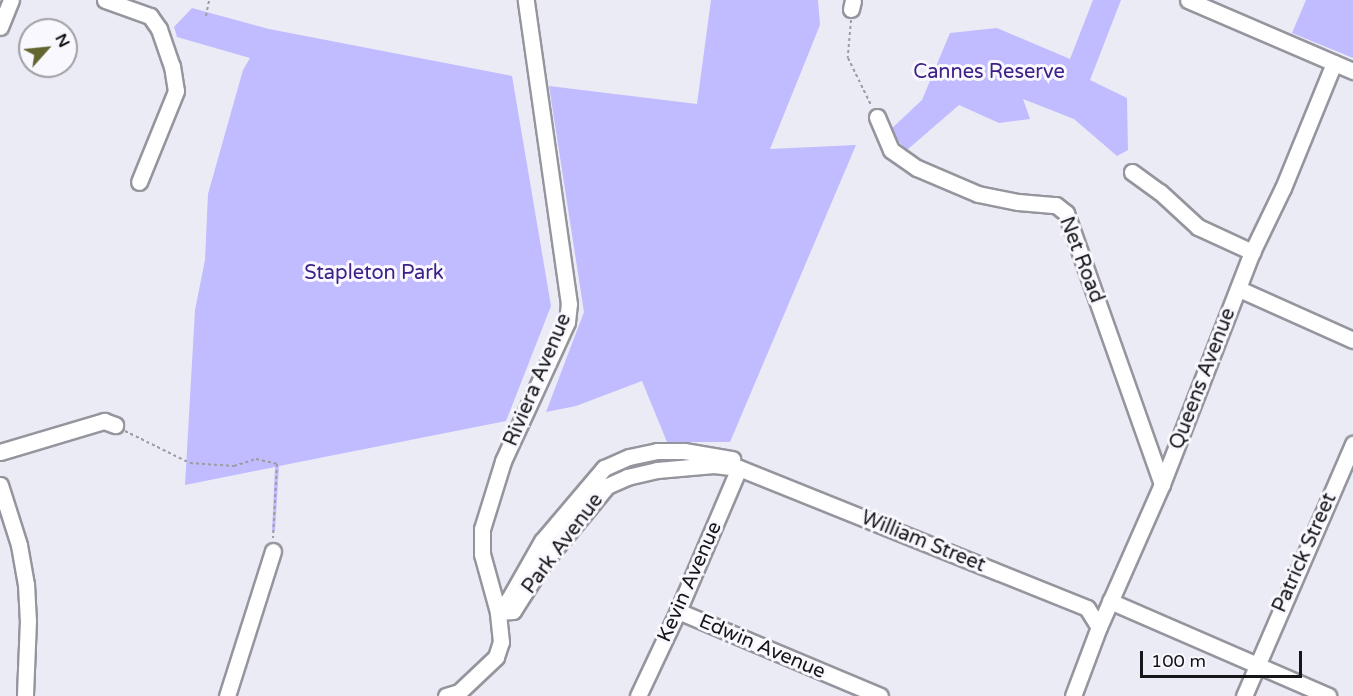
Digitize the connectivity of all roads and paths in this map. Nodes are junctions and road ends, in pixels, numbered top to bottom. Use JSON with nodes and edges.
{"nodes":[{"id":1,"x":11,"y":0,"type":"edge"},
{"id":2,"x":105,"y":0,"type":"edge"},
{"id":3,"x":208,"y":0,"type":"edge"},
{"id":4,"x":526,"y":0,"type":"edge"},
{"id":5,"x":1188,"y":0,"type":"edge"},
{"id":6,"x":852,"y":4,"type":"edge"},
{"id":7,"x":206,"y":16,"type":"dead end"},
{"id":8,"x":0,"y":27,"type":"edge"},
{"id":9,"x":1334,"y":63,"type":"junction"},
{"id":10,"x":1353,"y":71,"type":"edge"},
{"id":11,"x":877,"y":117,"type":"joint"},
{"id":12,"x":1132,"y":172,"type":"dead end"},
{"id":13,"x":139,"y":182,"type":"dead end"},
{"id":14,"x":1252,"y":252,"type":"junction"},
{"id":15,"x":1239,"y":289,"type":"junction"},
{"id":16,"x":1353,"y":340,"type":"edge"},
{"id":17,"x":115,"y":425,"type":"joint"},
{"id":18,"x":1353,"y":444,"type":"edge"},
{"id":19,"x":0,"y":452,"type":"edge"},
{"id":20,"x":739,"y":468,"type":"junction"},
{"id":21,"x":1162,"y":484,"type":"junction"},
{"id":22,"x":0,"y":485,"type":"edge"},
{"id":23,"x":273,"y":551,"type":"joint"},
{"id":24,"x":1110,"y":601,"type":"junction"},
{"id":25,"x":678,"y":611,"type":"junction"},
{"id":26,"x":498,"y":612,"type":"junction"},
{"id":27,"x":1099,"y":627,"type":"junction"},
{"id":28,"x":1255,"y":666,"type":"junction"},
{"id":29,"x":25,"y":696,"type":"edge"},
{"id":30,"x":227,"y":696,"type":"edge"},
{"id":31,"x":446,"y":696,"type":"edge"},
{"id":32,"x":638,"y":696,"type":"edge"},
{"id":33,"x":880,"y":696,"type":"edge"},
{"id":34,"x":1073,"y":696,"type":"edge"},
{"id":35,"x":1244,"y":696,"type":"edge"},
{"id":36,"x":1328,"y":696,"type":"edge"}],
"edges":[{"from":1,"to":8,"type":"street"},
{"from":2,"to":13,"type":"street"},
{"from":3,"to":7,"type":"path"},
{"from":4,"to":26,"type":"street","name":"Riviera Avenue"},
{"from":5,"to":9,"type":"street"},
{"from":6,"to":11,"type":"path"},
{"from":9,"to":10,"type":"street"},
{"from":9,"to":14,"type":"street","name":"Queens Avenue"},
{"from":11,"to":21,"type":"street","name":"Net Road"},
{"from":12,"to":14,"type":"street"},
{"from":14,"to":15,"type":"street","name":"Queens Avenue"},
{"from":15,"to":16,"type":"street"},
{"from":15,"to":21,"type":"street","name":"Queens Avenue"},
{"from":17,"to":19,"type":"street"},
{"from":17,"to":23,"type":"path"},
{"from":18,"to":28,"type":"street","name":"Patrick Street"},
{"from":20,"to":25,"type":"street","name":"Kevin Avenue"},
{"from":20,"to":26,"type":"street","name":"Park Avenue"},
{"from":20,"to":27,"type":"street","name":"William Street"},
{"from":21,"to":24,"type":"street","name":"Queens Avenue"},
{"from":22,"to":29,"type":"street"},
{"from":23,"to":30,"type":"street"},
{"from":24,"to":27,"type":"street","name":"Queens Avenue"},
{"from":24,"to":28,"type":"street"},
{"from":25,"to":32,"type":"street","name":"Kevin Avenue"},
{"from":25,"to":33,"type":"street","name":"Edwin Avenue"},
{"from":26,"to":31,"type":"street"},
{"from":27,"to":34,"type":"street","name":"Queens Avenue"},
{"from":28,"to":35,"type":"street","name":"Patrick Street"},
{"from":28,"to":36,"type":"street"}]}
